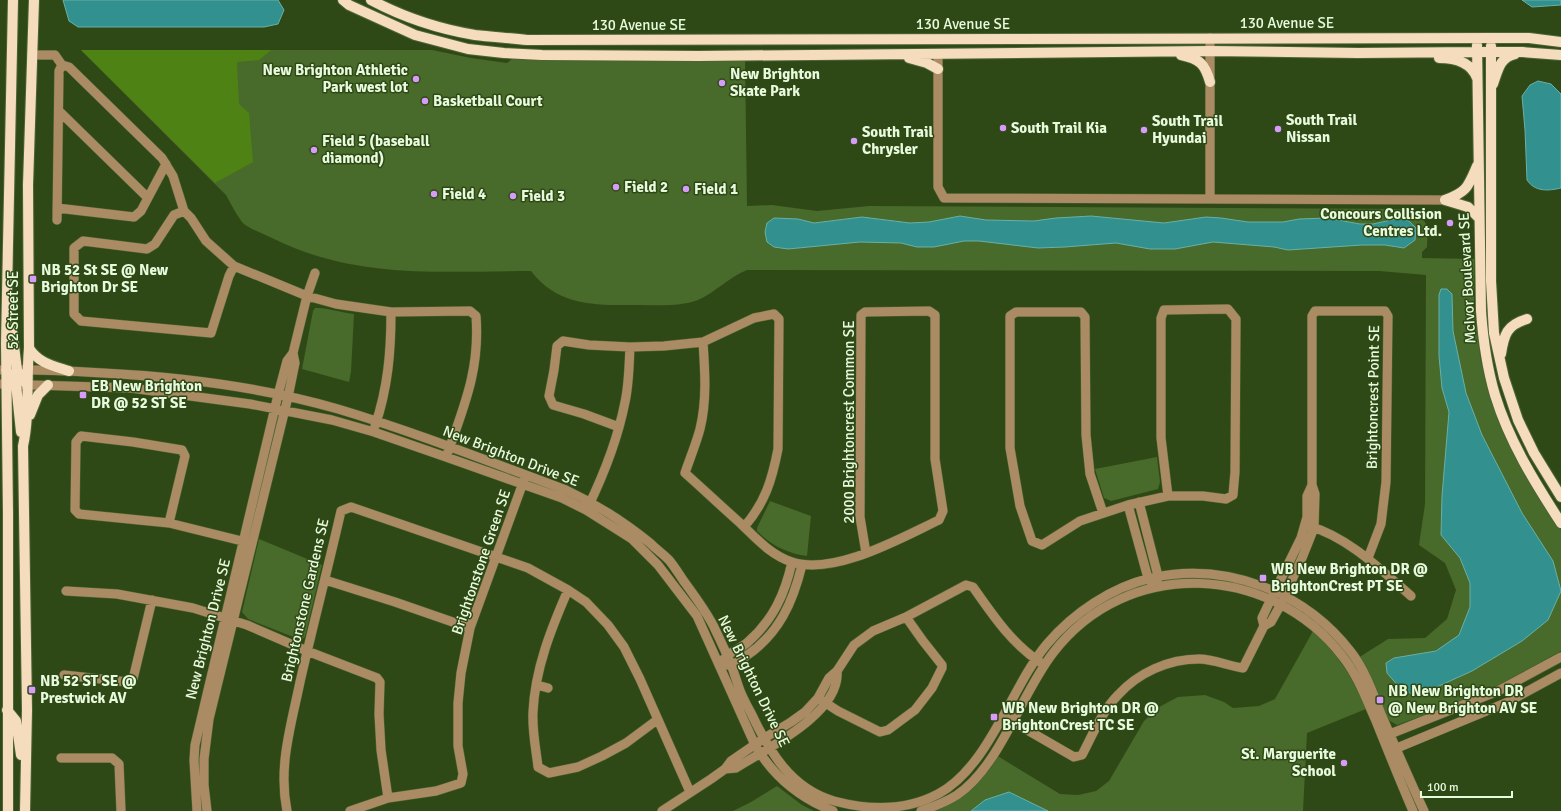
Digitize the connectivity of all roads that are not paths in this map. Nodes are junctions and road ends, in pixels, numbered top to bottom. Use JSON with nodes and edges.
{"nodes":[{"id":1,"x":13,"y":0,"type":"edge"},
{"id":2,"x":34,"y":0,"type":"edge"},
{"id":3,"x":343,"y":0,"type":"edge"},
{"id":4,"x":371,"y":0,"type":"edge"},
{"id":5,"x":469,"y":33,"type":"junction"},
{"id":6,"x":1210,"y":38,"type":"junction"},
{"id":7,"x":1477,"y":38,"type":"junction"},
{"id":8,"x":1491,"y":38,"type":"junction"},
{"id":9,"x":906,"y":39,"type":"junction"},
{"id":10,"x":1054,"y":39,"type":"junction"},
{"id":11,"x":600,"y":40,"type":"junction"},
{"id":12,"x":1561,"y":42,"type":"edge"},
{"id":13,"x":1210,"y":51,"type":"junction"},
{"id":14,"x":492,"y":52,"type":"junction"},
{"id":15,"x":1161,"y":52,"type":"junction"},
{"id":16,"x":1477,"y":52,"type":"junction"},
{"id":17,"x":1491,"y":52,"type":"junction"},
{"id":18,"x":1522,"y":52,"type":"junction"},
{"id":19,"x":1358,"y":53,"type":"junction"},
{"id":20,"x":894,"y":54,"type":"junction"},
{"id":21,"x":938,"y":54,"type":"junction"},
{"id":22,"x":32,"y":55,"type":"junction"},
{"id":23,"x":1561,"y":55,"type":"edge"},
{"id":24,"x":62,"y":65,"type":"junction"},
{"id":25,"x":938,"y":69,"type":"junction"},
{"id":26,"x":1478,"y":81,"type":"junction"},
{"id":27,"x":1210,"y":82,"type":"junction"},
{"id":28,"x":1491,"y":91,"type":"junction"},
{"id":29,"x":59,"y":111,"type":"junction"},
{"id":30,"x":1478,"y":162,"type":"junction"},
{"id":31,"x":166,"y":164,"type":"junction"},
{"id":32,"x":147,"y":197,"type":"junction"},
{"id":33,"x":1210,"y":199,"type":"junction"},
{"id":34,"x":1445,"y":200,"type":"junction"},
{"id":35,"x":57,"y":208,"type":"junction"},
{"id":36,"x":184,"y":211,"type":"junction"},
{"id":37,"x":1479,"y":218,"type":"junction"},
{"id":38,"x":56,"y":220,"type":"dead end"},
{"id":39,"x":234,"y":266,"type":"junction"},
{"id":40,"x":315,"y":273,"type":"dead end"},
{"id":41,"x":307,"y":296,"type":"junction"},
{"id":42,"x":7,"y":306,"type":"junction"},
{"id":43,"x":391,"y":312,"type":"junction"},
{"id":44,"x":1527,"y":319,"type":"dead end"},
{"id":45,"x":703,"y":342,"type":"junction"},
{"id":46,"x":6,"y":343,"type":"junction"},
{"id":47,"x":630,"y":347,"type":"junction"},
{"id":48,"x":29,"y":348,"type":"junction"},
{"id":49,"x":293,"y":353,"type":"junction"},
{"id":50,"x":0,"y":360,"type":"edge"},
{"id":51,"x":1500,"y":364,"type":"junction"},
{"id":52,"x":3,"y":370,"type":"edge"},
{"id":53,"x":22,"y":370,"type":"junction"},
{"id":54,"x":69,"y":371,"type":"junction"},
{"id":55,"x":7,"y":384,"type":"edge"},
{"id":56,"x":27,"y":384,"type":"junction"},
{"id":57,"x":48,"y":385,"type":"junction"},
{"id":58,"x":278,"y":395,"type":"junction"},
{"id":59,"x":288,"y":397,"type":"junction"},
{"id":60,"x":0,"y":398,"type":"edge"},
{"id":61,"x":6,"y":409,"type":"junction"},
{"id":62,"x":275,"y":409,"type":"junction"},
{"id":63,"x":285,"y":411,"type":"junction"},
{"id":64,"x":377,"y":421,"type":"junction"},
{"id":65,"x":27,"y":427,"type":"junction"},
{"id":66,"x":619,"y":427,"type":"junction"},
{"id":67,"x":374,"y":432,"type":"junction"},
{"id":68,"x":23,"y":446,"type":"junction"},
{"id":69,"x":450,"y":447,"type":"junction"},
{"id":70,"x":446,"y":457,"type":"junction"},
{"id":71,"x":526,"y":475,"type":"junction"},
{"id":72,"x":522,"y":485,"type":"junction"},
{"id":73,"x":1168,"y":496,"type":"junction"},
{"id":74,"x":1561,"y":497,"type":"edge"},
{"id":75,"x":1139,"y":502,"type":"junction"},
{"id":76,"x":1128,"y":505,"type":"junction"},
{"id":77,"x":588,"y":506,"type":"junction"},
{"id":78,"x":1103,"y":513,"type":"junction"},
{"id":79,"x":169,"y":523,"type":"junction"},
{"id":80,"x":1561,"y":523,"type":"edge"},
{"id":81,"x":1310,"y":526,"type":"junction"},
{"id":82,"x":744,"y":527,"type":"junction"},
{"id":83,"x":244,"y":541,"type":"junction"},
{"id":84,"x":254,"y":544,"type":"junction"},
{"id":85,"x":866,"y":553,"type":"junction"},
{"id":86,"x":496,"y":557,"type":"junction"},
{"id":87,"x":1368,"y":558,"type":"junction"},
{"id":88,"x":792,"y":562,"type":"junction"},
{"id":89,"x":802,"y":565,"type":"junction"},
{"id":90,"x":1158,"y":576,"type":"junction"},
{"id":91,"x":1148,"y":578,"type":"junction"},
{"id":92,"x":325,"y":580,"type":"junction"},
{"id":93,"x":1156,"y":587,"type":"junction"},
{"id":94,"x":568,"y":590,"type":"junction"},
{"id":95,"x":66,"y":591,"type":"dead end"},
{"id":96,"x":1273,"y":595,"type":"junction"},
{"id":97,"x":1411,"y":596,"type":"dead end"},
{"id":98,"x":1283,"y":599,"type":"junction"},
{"id":99,"x":152,"y":600,"type":"junction"},
{"id":100,"x":906,"y":617,"type":"junction"},
{"id":101,"x":230,"y":619,"type":"junction"},
{"id":102,"x":1264,"y":626,"type":"junction"},
{"id":103,"x":470,"y":628,"type":"junction"},
{"id":104,"x":307,"y":651,"type":"junction"},
{"id":105,"x":727,"y":655,"type":"junction"},
{"id":106,"x":1561,"y":657,"type":"edge"},
{"id":107,"x":1036,"y":659,"type":"junction"},
{"id":108,"x":720,"y":665,"type":"junction"},
{"id":109,"x":1044,"y":665,"type":"junction"},
{"id":110,"x":732,"y":666,"type":"junction"},
{"id":111,"x":837,"y":671,"type":"junction"},
{"id":112,"x":1561,"y":673,"type":"edge"},
{"id":113,"x":7,"y":674,"type":"junction"},
{"id":114,"x":64,"y":675,"type":"dead end"},
{"id":115,"x":537,"y":685,"type":"junction"},
{"id":116,"x":548,"y":688,"type":"dead end"},
{"id":117,"x":0,"y":693,"type":"edge"},
{"id":118,"x":818,"y":698,"type":"junction"},
{"id":119,"x":826,"y":704,"type":"junction"},
{"id":120,"x":4,"y":710,"type":"edge"},
{"id":121,"x":27,"y":710,"type":"junction"},
{"id":122,"x":1004,"y":716,"type":"junction"},
{"id":123,"x":657,"y":720,"type":"junction"},
{"id":124,"x":1013,"y":721,"type":"junction"},
{"id":125,"x":1390,"y":734,"type":"junction"},
{"id":126,"x":763,"y":739,"type":"junction"},
{"id":127,"x":755,"y":745,"type":"junction"},
{"id":128,"x":1385,"y":745,"type":"junction"},
{"id":129,"x":768,"y":748,"type":"junction"},
{"id":130,"x":1397,"y":748,"type":"junction"},
{"id":131,"x":760,"y":753,"type":"junction"},
{"id":132,"x":61,"y":758,"type":"dead end"},
{"id":133,"x":725,"y":769,"type":"junction"},
{"id":134,"x":25,"y":785,"type":"junction"},
{"id":135,"x":690,"y":792,"type":"junction"},
{"id":136,"x":388,"y":798,"type":"junction"},
{"id":137,"x":8,"y":811,"type":"edge"},
{"id":138,"x":25,"y":811,"type":"edge"},
{"id":139,"x":121,"y":811,"type":"edge"},
{"id":140,"x":197,"y":811,"type":"edge"},
{"id":141,"x":207,"y":811,"type":"edge"},
{"id":142,"x":287,"y":811,"type":"edge"},
{"id":143,"x":350,"y":811,"type":"edge"},
{"id":144,"x":662,"y":811,"type":"edge"},
{"id":145,"x":833,"y":811,"type":"edge"},
{"id":146,"x":921,"y":811,"type":"edge"},
{"id":147,"x":1414,"y":811,"type":"edge"},
{"id":148,"x":1424,"y":811,"type":"edge"}],
"edges":[{"from":1,"to":42,"type":"main road","name":"52 Street SE"},
{"from":2,"to":22,"type":"main road","name":"52 Street SE"},
{"from":3,"to":14,"type":"main road","name":"130 Avenue SE"},
{"from":4,"to":5,"type":"main road","name":"130 Avenue SE"},
{"from":5,"to":11,"type":"main road","name":"130 Avenue SE"},
{"from":5,"to":14,"type":"main road"},
{"from":6,"to":7,"type":"main road","name":"130 Avenue SE"},
{"from":6,"to":10,"type":"main road","name":"130 Avenue SE"},
{"from":6,"to":13,"type":"street"},
{"from":7,"to":8,"type":"main road","name":"130 Avenue SE"},
{"from":7,"to":16,"type":"main road","name":"McIvor Boulevard SE"},
{"from":8,"to":12,"type":"main road","name":"130 Avenue SE"},
{"from":8,"to":17,"type":"main road","name":"McIvor Boulevard SE"},
{"from":9,"to":10,"type":"main road","name":"130 Avenue SE"},
{"from":9,"to":11,"type":"main road","name":"130 Avenue SE"},
{"from":9,"to":21,"type":"main road"},
{"from":10,"to":21,"type":"main road"},
{"from":11,"to":14,"type":"main road"},
{"from":13,"to":15,"type":"main road","name":"130 Avenue SE"},
{"from":13,"to":19,"type":"main road","name":"130 Avenue SE"},
{"from":13,"to":27,"type":"street"},
{"from":14,"to":20,"type":"main road","name":"130 Avenue SE"},
{"from":15,"to":21,"type":"main road","name":"130 Avenue SE"},
{"from":15,"to":27,"type":"main road"},
{"from":16,"to":17,"type":"main road","name":"130 Avenue SE"},
{"from":16,"to":19,"type":"main road","name":"130 Avenue SE"},
{"from":16,"to":26,"type":"main road","name":"McIvor Boulevard SE"},
{"from":17,"to":18,"type":"main road","name":"130 Avenue SE"},
{"from":17,"to":28,"type":"main road","name":"McIvor Boulevard SE"},
{"from":18,"to":23,"type":"main road","name":"130 Avenue SE"},
{"from":18,"to":28,"type":"main road"},
{"from":19,"to":26,"type":"main road","name":"130 Avenue SE"},
{"from":20,"to":21,"type":"main road","name":"130 Avenue SE"},
{"from":20,"to":25,"type":"main road"},
{"from":21,"to":25,"type":"street"},
{"from":22,"to":24,"type":"street"},
{"from":22,"to":48,"type":"main road","name":"52 Street SE"},
{"from":24,"to":29,"type":"street"},
{"from":24,"to":31,"type":"street"},
{"from":25,"to":33,"type":"street"},
{"from":26,"to":30,"type":"main road","name":"McIvor Boulevard SE"},
{"from":27,"to":33,"type":"street"},
{"from":28,"to":51,"type":"main road","name":"McIvor Boulevard SE"},
{"from":29,"to":32,"type":"street"},
{"from":29,"to":35,"type":"street"},
{"from":30,"to":34,"type":"main road"},
{"from":30,"to":37,"type":"main road","name":"McIvor Boulevard SE"},
{"from":31,"to":32,"type":"street"},
{"from":31,"to":36,"type":"street"},
{"from":32,"to":35,"type":"street"},
{"from":33,"to":34,"type":"street"},
{"from":34,"to":37,"type":"main road"},
{"from":35,"to":38,"type":"street"},
{"from":36,"to":39,"type":"street"},
{"from":36,"to":39,"type":"street"},
{"from":37,"to":80,"type":"main road","name":"McIvor Boulevard SE"},
{"from":39,"to":41,"type":"street"},
{"from":40,"to":41,"type":"street"},
{"from":41,"to":43,"type":"street"},
{"from":41,"to":49,"type":"street"},
{"from":42,"to":46,"type":"main road","name":"52 Street SE"},
{"from":42,"to":53,"type":"main road"},
{"from":43,"to":64,"type":"street"},
{"from":43,"to":69,"type":"street"},
{"from":44,"to":51,"type":"main road"},
{"from":45,"to":47,"type":"street"},
{"from":45,"to":82,"type":"street","name":"2000 Brightoncrest Common SE"},
{"from":45,"to":82,"type":"street"},
{"from":46,"to":50,"type":"main road"},
{"from":46,"to":52,"type":"main road","name":"52 Street SE"},
{"from":47,"to":66,"type":"street"},
{"from":47,"to":66,"type":"street"},
{"from":48,"to":53,"type":"main road","name":"52 Street SE"},
{"from":48,"to":54,"type":"main road"},
{"from":49,"to":58,"type":"street"},
{"from":49,"to":59,"type":"street"},
{"from":51,"to":74,"type":"main road","name":"McIvor Boulevard SE"},
{"from":52,"to":53,"type":"street","name":"New Brighton Drive SE"},
{"from":52,"to":55,"type":"main road"},
{"from":53,"to":54,"type":"street","name":"New Brighton Drive SE"},
{"from":53,"to":56,"type":"main road"},
{"from":54,"to":58,"type":"street","name":"New Brighton Drive SE"},
{"from":55,"to":56,"type":"street","name":"New Brighton Drive SE"},
{"from":55,"to":61,"type":"main road"},
{"from":55,"to":68,"type":"main road"},
{"from":56,"to":57,"type":"street","name":"New Brighton Drive SE"},
{"from":56,"to":65,"type":"main road"},
{"from":57,"to":62,"type":"street","name":"New Brighton Drive SE"},
{"from":57,"to":65,"type":"main road"},
{"from":58,"to":59,"type":"street","name":"New Brighton Drive SE"},
{"from":58,"to":62,"type":"street","name":"New Brighton Drive SE"},
{"from":59,"to":63,"type":"street","name":"New Brighton Drive SE"},
{"from":59,"to":64,"type":"street","name":"New Brighton Drive SE"},
{"from":60,"to":61,"type":"main road"},
{"from":61,"to":113,"type":"main road"},
{"from":62,"to":63,"type":"street","name":"New Brighton Drive SE"},
{"from":62,"to":83,"type":"street","name":"New Brighton Drive SE"},
{"from":63,"to":67,"type":"street","name":"New Brighton Drive SE"},
{"from":63,"to":84,"type":"street","name":"New Brighton Drive SE"},
{"from":64,"to":67,"type":"street"},
{"from":64,"to":69,"type":"street","name":"New Brighton Drive SE"},
{"from":65,"to":68,"type":"main road"},
{"from":66,"to":77,"type":"street"},
{"from":67,"to":70,"type":"street","name":"New Brighton Drive SE"},
{"from":68,"to":121,"type":"main road"},
{"from":69,"to":70,"type":"street"},
{"from":69,"to":71,"type":"street","name":"New Brighton Drive SE"},
{"from":70,"to":72,"type":"street","name":"New Brighton Drive SE"},
{"from":71,"to":72,"type":"street","name":"Brightonstone Green SE"},
{"from":71,"to":77,"type":"street","name":"New Brighton Drive SE"},
{"from":72,"to":77,"type":"street","name":"New Brighton Drive SE"},
{"from":72,"to":86,"type":"street","name":"Brightonstone Green SE"},
{"from":73,"to":73,"type":"street"},
{"from":73,"to":75,"type":"street"},
{"from":75,"to":76,"type":"street"},
{"from":75,"to":90,"type":"street"},
{"from":76,"to":78,"type":"street"},
{"from":76,"to":91,"type":"street"},
{"from":77,"to":105,"type":"street","name":"New Brighton Drive SE"},
{"from":77,"to":108,"type":"street","name":"New Brighton Drive SE"},
{"from":78,"to":78,"type":"street"},
{"from":79,"to":79,"type":"street"},
{"from":79,"to":83,"type":"street"},
{"from":81,"to":87,"type":"street"},
{"from":81,"to":87,"type":"street","name":"Brightoncrest Point SE"},
{"from":81,"to":96,"type":"street","name":"Brightoncrest Point SE"},
{"from":81,"to":98,"type":"street","name":"Brightoncrest Point SE"},
{"from":82,"to":88,"type":"street","name":"2000 Brightoncrest Common SE"},
{"from":83,"to":84,"type":"street"},
{"from":83,"to":101,"type":"street","name":"New Brighton Drive SE"},
{"from":84,"to":101,"type":"street","name":"New Brighton Drive SE"},
{"from":85,"to":85,"type":"street","name":"2000 Brightoncrest Common SE"},
{"from":85,"to":89,"type":"street","name":"2000 Brightoncrest Common SE"},
{"from":86,"to":92,"type":"street","name":"Brightonstone Gardens SE"},
{"from":86,"to":94,"type":"street"},
{"from":86,"to":103,"type":"street","name":"Brightonstone Green SE"},
{"from":87,"to":97,"type":"street"},
{"from":88,"to":89,"type":"street","name":"2000 Brightoncrest Common SE"},
{"from":88,"to":105,"type":"street"},
{"from":89,"to":110,"type":"street"},
{"from":90,"to":91,"type":"street","name":"New Brighton Drive SE"},
{"from":90,"to":93,"type":"street"},
{"from":90,"to":96,"type":"street","name":"New Brighton Drive SE"},
{"from":91,"to":93,"type":"street"},
{"from":91,"to":107,"type":"street","name":"New Brighton Drive SE"},
{"from":92,"to":103,"type":"street"},
{"from":92,"to":104,"type":"street","name":"Brightonstone Gardens SE"},
{"from":93,"to":96,"type":"street","name":"New Brighton Drive SE"},
{"from":93,"to":109,"type":"street","name":"New Brighton Drive SE"},
{"from":94,"to":115,"type":"street"},
{"from":94,"to":123,"type":"street"},
{"from":95,"to":99,"type":"street"},
{"from":96,"to":98,"type":"street","name":"New Brighton Drive SE"},
{"from":96,"to":102,"type":"street","name":"Brightoncrest Point SE"},
{"from":98,"to":102,"type":"street","name":"Brightoncrest Point SE"},
{"from":98,"to":125,"type":"street","name":"New Brighton Drive SE"},
{"from":98,"to":128,"type":"street","name":"New Brighton Drive SE"},
{"from":99,"to":101,"type":"street"},
{"from":99,"to":114,"type":"street"},
{"from":100,"to":107,"type":"street"},
{"from":100,"to":111,"type":"street"},
{"from":100,"to":119,"type":"street"},
{"from":101,"to":104,"type":"street"},
{"from":101,"to":140,"type":"street","name":"New Brighton Drive SE"},
{"from":101,"to":141,"type":"street","name":"New Brighton Drive SE"},
{"from":102,"to":124,"type":"street"},
{"from":103,"to":136,"type":"street","name":"Brightonstone Green SE"},
{"from":104,"to":136,"type":"street"},
{"from":104,"to":142,"type":"street","name":"Brightonstone Gardens SE"},
{"from":105,"to":108,"type":"street"},
{"from":105,"to":110,"type":"street","name":"New Brighton Drive SE"},
{"from":106,"to":125,"type":"street"},
{"from":107,"to":109,"type":"street"},
{"from":107,"to":122,"type":"street","name":"New Brighton Drive SE"},
{"from":108,"to":110,"type":"street"},
{"from":108,"to":127,"type":"street","name":"New Brighton Drive SE"},
{"from":109,"to":124,"type":"street","name":"New Brighton Drive SE"},
{"from":110,"to":126,"type":"street","name":"New Brighton Drive SE"},
{"from":111,"to":118,"type":"street"},
{"from":111,"to":119,"type":"street"},
{"from":112,"to":130,"type":"street"},
{"from":113,"to":117,"type":"main road"},
{"from":113,"to":120,"type":"main road"},
{"from":115,"to":116,"type":"street"},
{"from":115,"to":123,"type":"street"},
{"from":118,"to":119,"type":"street"},
{"from":118,"to":126,"type":"street"},
{"from":119,"to":129,"type":"street"},
{"from":120,"to":121,"type":"main road"},
{"from":120,"to":134,"type":"main road"},
{"from":120,"to":137,"type":"main road"},
{"from":121,"to":134,"type":"main road"},
{"from":122,"to":124,"type":"street"},
{"from":122,"to":129,"type":"street","name":"New Brighton Drive SE"},
{"from":123,"to":135,"type":"street"},
{"from":124,"to":146,"type":"street","name":"New Brighton Drive SE"},
{"from":125,"to":128,"type":"street"},
{"from":125,"to":130,"type":"street","name":"New Brighton Drive SE"},
{"from":126,"to":127,"type":"street"},
{"from":126,"to":129,"type":"street","name":"New Brighton Drive SE"},
{"from":127,"to":131,"type":"street","name":"New Brighton Drive SE"},
{"from":127,"to":133,"type":"street"},
{"from":128,"to":130,"type":"street"},
{"from":128,"to":147,"type":"street","name":"New Brighton Drive SE"},
{"from":129,"to":131,"type":"street"},
{"from":130,"to":148,"type":"street","name":"New Brighton Drive SE"},
{"from":131,"to":133,"type":"street"},
{"from":131,"to":145,"type":"street","name":"New Brighton Drive SE"},
{"from":132,"to":139,"type":"street"},
{"from":133,"to":135,"type":"street"},
{"from":134,"to":138,"type":"main road"},
{"from":135,"to":144,"type":"street"},
{"from":136,"to":143,"type":"street","name":"Brightonstone Green SE"}]}
